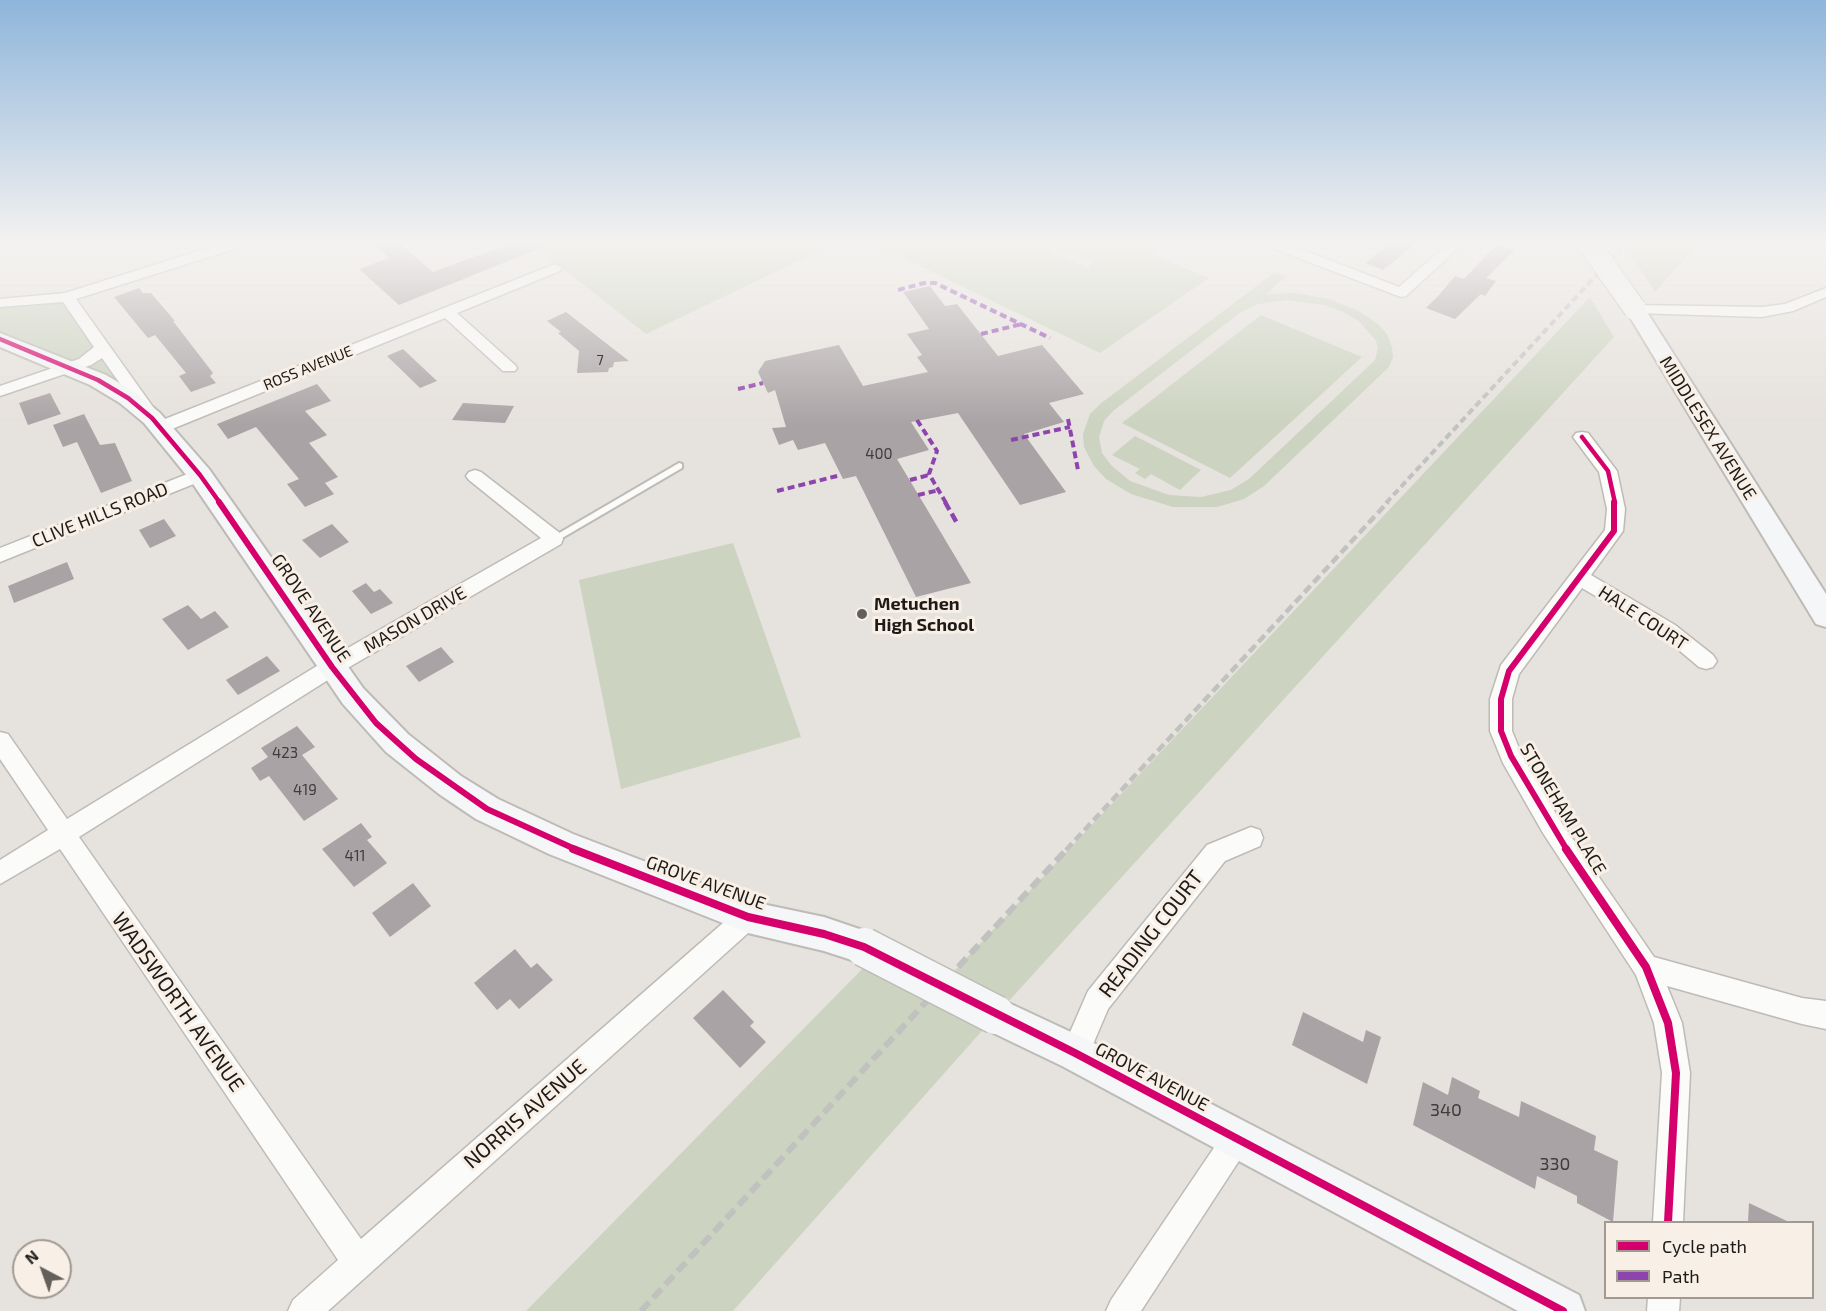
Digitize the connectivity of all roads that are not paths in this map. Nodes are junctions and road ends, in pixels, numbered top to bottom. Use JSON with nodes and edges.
{"nodes":[{"id":1,"x":21,"y":302,"type":"edge"},
{"id":2,"x":71,"y":302,"type":"edge"},
{"id":3,"x":471,"y":302,"type":"edge"},
{"id":4,"x":1630,"y":302,"type":"edge"},
{"id":5,"x":1805,"y":302,"type":"edge"},
{"id":6,"x":0,"y":303,"type":"edge"},
{"id":7,"x":1635,"y":309,"type":"junction"},
{"id":8,"x":447,"y":312,"type":"junction"},
{"id":9,"x":0,"y":339,"type":"edge"},
{"id":10,"x":103,"y":346,"type":"junction"},
{"id":11,"x":72,"y":368,"type":"junction"},
{"id":12,"x":509,"y":368,"type":"dead end"},
{"id":13,"x":0,"y":391,"type":"edge"},
{"id":14,"x":156,"y":422,"type":"junction"},
{"id":15,"x":1582,"y":437,"type":"dead end"},
{"id":16,"x":679,"y":466,"type":"dead end"},
{"id":17,"x":200,"y":475,"type":"junction"},
{"id":18,"x":475,"y":476,"type":"dead end"},
{"id":19,"x":554,"y":539,"type":"junction"},
{"id":20,"x":0,"y":555,"type":"edge"},
{"id":21,"x":1579,"y":577,"type":"junction"},
{"id":22,"x":1826,"y":617,"type":"edge"},
{"id":23,"x":1706,"y":661,"type":"dead end"},
{"id":24,"x":332,"y":667,"type":"junction"},
{"id":25,"x":0,"y":741,"type":"edge"},
{"id":26,"x":63,"y":835,"type":"junction"},
{"id":27,"x":1251,"y":838,"type":"dead end"},
{"id":28,"x":0,"y":873,"type":"edge"},
{"id":29,"x":747,"y":917,"type":"junction"},
{"id":30,"x":1646,"y":967,"type":"junction"},
{"id":31,"x":1826,"y":1015,"type":"edge"},
{"id":32,"x":1075,"y":1053,"type":"junction"},
{"id":33,"x":1236,"y":1140,"type":"junction"},
{"id":34,"x":1668,"y":1221,"type":"edge"},
{"id":35,"x":358,"y":1262,"type":"junction"},
{"id":36,"x":304,"y":1311,"type":"edge"},
{"id":37,"x":1122,"y":1311,"type":"edge"},
{"id":38,"x":1563,"y":1311,"type":"edge"}],
"edges":[{"from":1,"to":6,"type":"street"},
{"from":2,"to":10,"type":"street","name":"GROVE AVENUE"},
{"from":3,"to":8,"type":"street","name":"ROSS AVENUE"},
{"from":4,"to":7,"type":"street","name":"MIDDLESEX AVENUE","bridge":true},
{"from":5,"to":7,"type":"street"},
{"from":7,"to":22,"type":"street","name":"MIDDLESEX AVENUE"},
{"from":8,"to":12,"type":"street"},
{"from":8,"to":14,"type":"street","name":"ROSS AVENUE"},
{"from":9,"to":11,"type":"street","name":"GROVE AVENUE"},
{"from":10,"to":11,"type":"street"},
{"from":10,"to":14,"type":"street","name":"GROVE AVENUE"},
{"from":11,"to":13,"type":"street"},
{"from":11,"to":14,"type":"street","name":"GROVE AVENUE"},
{"from":14,"to":17,"type":"street","name":"GROVE AVENUE"},
{"from":15,"to":21,"type":"street","name":"STONEHAM PLACE"},
{"from":16,"to":19,"type":"lane","name":"MASON DRIVE"},
{"from":17,"to":20,"type":"street","name":"CLIVE HILLS ROAD"},
{"from":17,"to":24,"type":"street","name":"GROVE AVENUE"},
{"from":18,"to":19,"type":"street"},
{"from":19,"to":24,"type":"street","name":"MASON DRIVE"},
{"from":21,"to":23,"type":"street","name":"HALE COURT"},
{"from":21,"to":30,"type":"street","name":"STONEHAM PLACE"},
{"from":24,"to":26,"type":"street","name":"MASON DRIVE"},
{"from":24,"to":29,"type":"street","name":"GROVE AVENUE"},
{"from":25,"to":26,"type":"street","name":"WADSWORTH AVENUE"},
{"from":26,"to":28,"type":"street","name":"MASON DRIVE"},
{"from":26,"to":35,"type":"street","name":"WADSWORTH AVENUE"},
{"from":27,"to":32,"type":"street","name":"READING COURT"},
{"from":29,"to":32,"type":"street","name":"GROVE AVENUE","bridge":true},
{"from":29,"to":35,"type":"street","name":"NORRIS AVENUE"},
{"from":30,"to":31,"type":"street"},
{"from":30,"to":34,"type":"street","name":"STONEHAM PLACE"},
{"from":32,"to":33,"type":"street","name":"GROVE AVENUE"},
{"from":33,"to":37,"type":"street"},
{"from":33,"to":38,"type":"street","name":"GROVE AVENUE"},
{"from":35,"to":36,"type":"street","name":"NORRIS AVENUE"}]}
